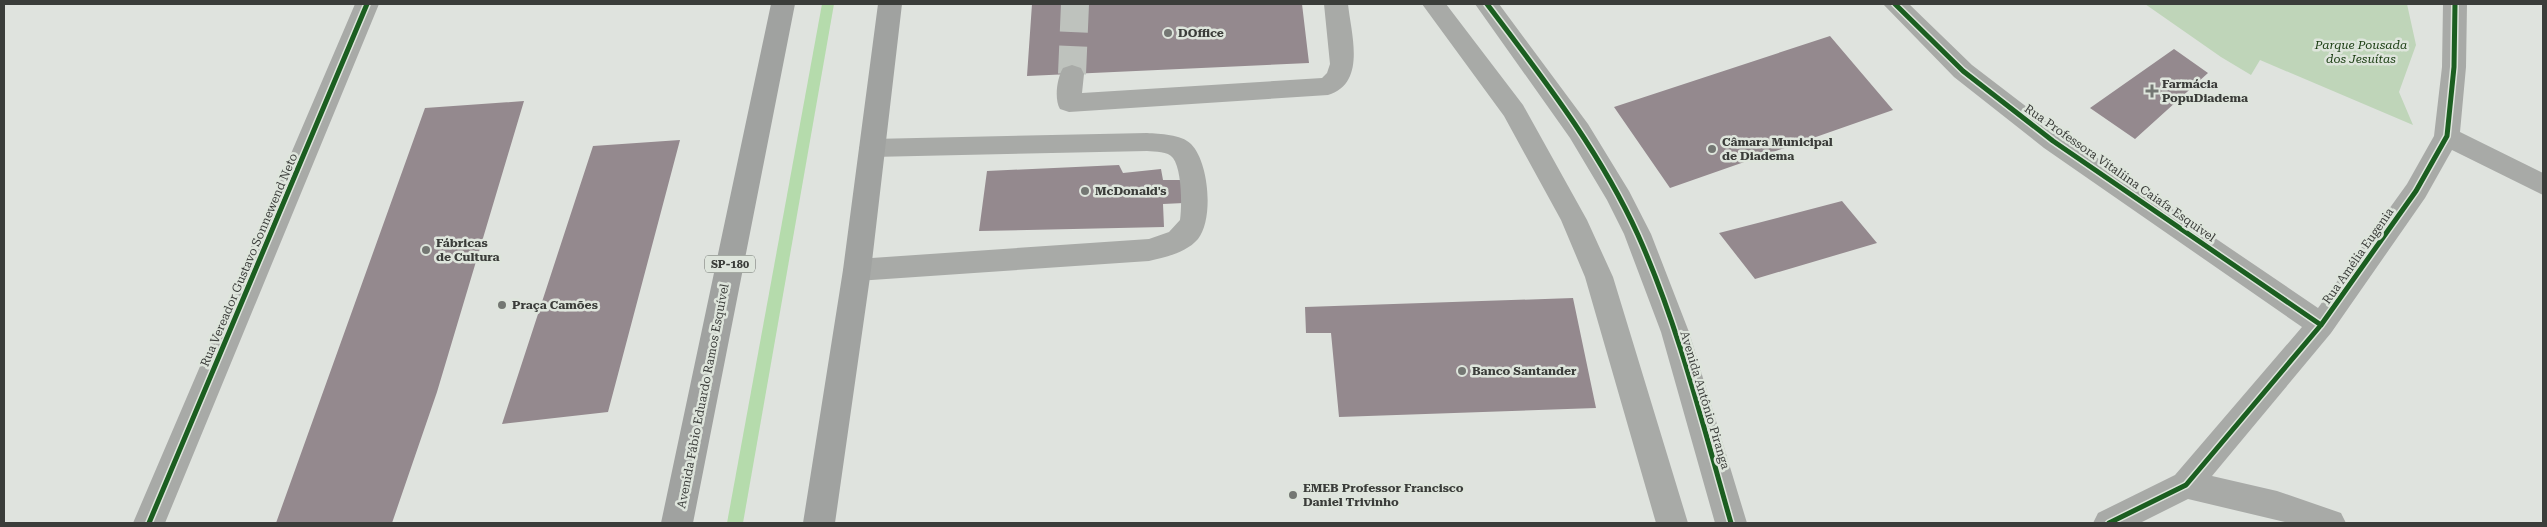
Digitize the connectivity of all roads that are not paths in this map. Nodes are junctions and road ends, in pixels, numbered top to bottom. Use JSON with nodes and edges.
{"nodes":[{"id":1,"x":367,"y":4,"type":"edge"},
{"id":2,"x":783,"y":4,"type":"edge"},
{"id":3,"x":890,"y":4,"type":"edge"},
{"id":4,"x":1336,"y":4,"type":"edge"},
{"id":5,"x":1434,"y":4,"type":"edge"},
{"id":6,"x":1486,"y":4,"type":"edge"},
{"id":7,"x":1895,"y":4,"type":"edge"},
{"id":8,"x":2455,"y":4,"type":"edge"},
{"id":9,"x":1072,"y":74,"type":"tunnel mouth"},
{"id":10,"x":2447,"y":136,"type":"junction"},
{"id":11,"x":872,"y":148,"type":"junction"},
{"id":12,"x":2543,"y":185,"type":"edge"},
{"id":13,"x":856,"y":270,"type":"junction"},
{"id":14,"x":2321,"y":325,"type":"junction"},
{"id":15,"x":2186,"y":485,"type":"junction"},
{"id":16,"x":149,"y":523,"type":"edge"},
{"id":17,"x":678,"y":523,"type":"edge"},
{"id":18,"x":819,"y":523,"type":"edge"},
{"id":19,"x":1672,"y":523,"type":"edge"},
{"id":20,"x":1731,"y":523,"type":"edge"},
{"id":21,"x":2109,"y":523,"type":"edge"},
{"id":22,"x":2330,"y":523,"type":"edge"}],
"edges":[{"from":1,"to":16,"type":"street","name":"Rua Vereador Gustavo Sonnewend Neto"},
{"from":2,"to":17,"type":"main road","name":"Avenida Fábio Eduardo Ramos Esquível","number":"SP-180"},
{"from":3,"to":11,"type":"main road"},
{"from":4,"to":9,"type":"street"},
{"from":5,"to":19,"type":"street"},
{"from":6,"to":20,"type":"street","name":"Avenida Antônio Piranga"},
{"from":7,"to":14,"type":"street","name":"Rua Professora Vitaliina Caiafa Esquivel"},
{"from":8,"to":10,"type":"street","name":"Rua Amélia Eugenia"},
{"from":10,"to":12,"type":"street"},
{"from":10,"to":14,"type":"street","name":"Rua Amélia Eugenia"},
{"from":11,"to":13,"type":"main road"},
{"from":11,"to":13,"type":"street"},
{"from":13,"to":18,"type":"main road"},
{"from":14,"to":15,"type":"street","name":"Rua Amélia Eugenia"},
{"from":15,"to":21,"type":"street","name":"Rua Amélia Eugenia"},
{"from":15,"to":22,"type":"street"}]}
